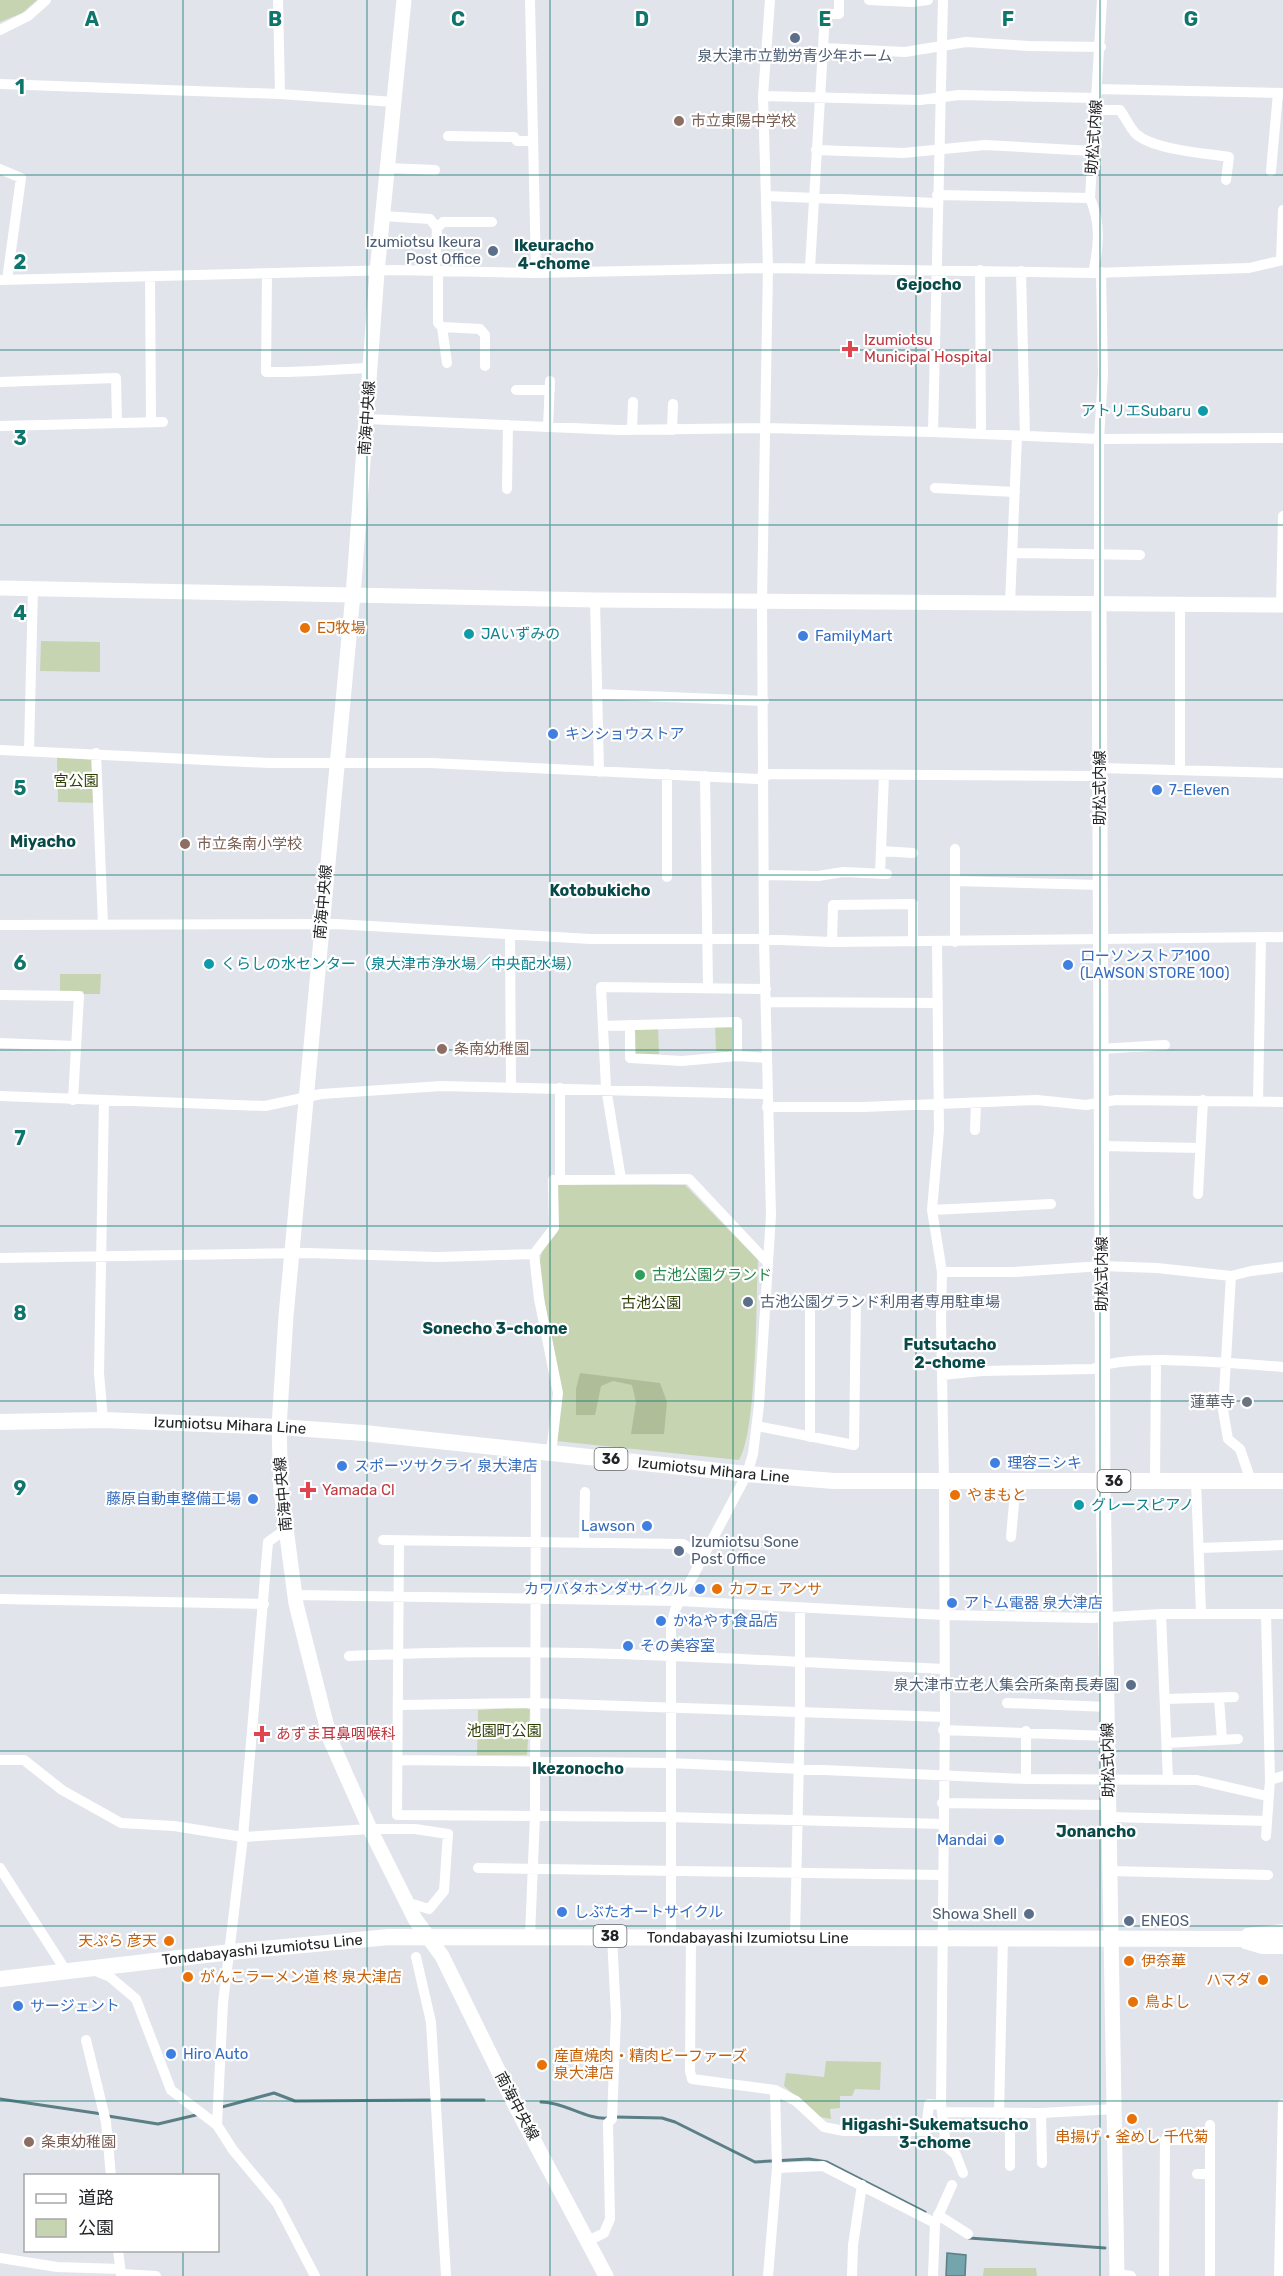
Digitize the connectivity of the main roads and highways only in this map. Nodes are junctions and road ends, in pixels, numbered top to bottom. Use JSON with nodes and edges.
{"nodes":[{"id":1,"x":0,"y":1422,"type":"edge"},
{"id":2,"x":1283,"y":1481,"type":"edge"},
{"id":3,"x":1283,"y":1939,"type":"edge"},
{"id":4,"x":0,"y":1979,"type":"edge"}],
"edges":[{"from":1,"to":2,"type":"main road","name":"Izumiotsu Mihara Line","number":"36"},
{"from":3,"to":4,"type":"main road","name":"Tondabayashi Izumiotsu Line","number":"38"}]}
